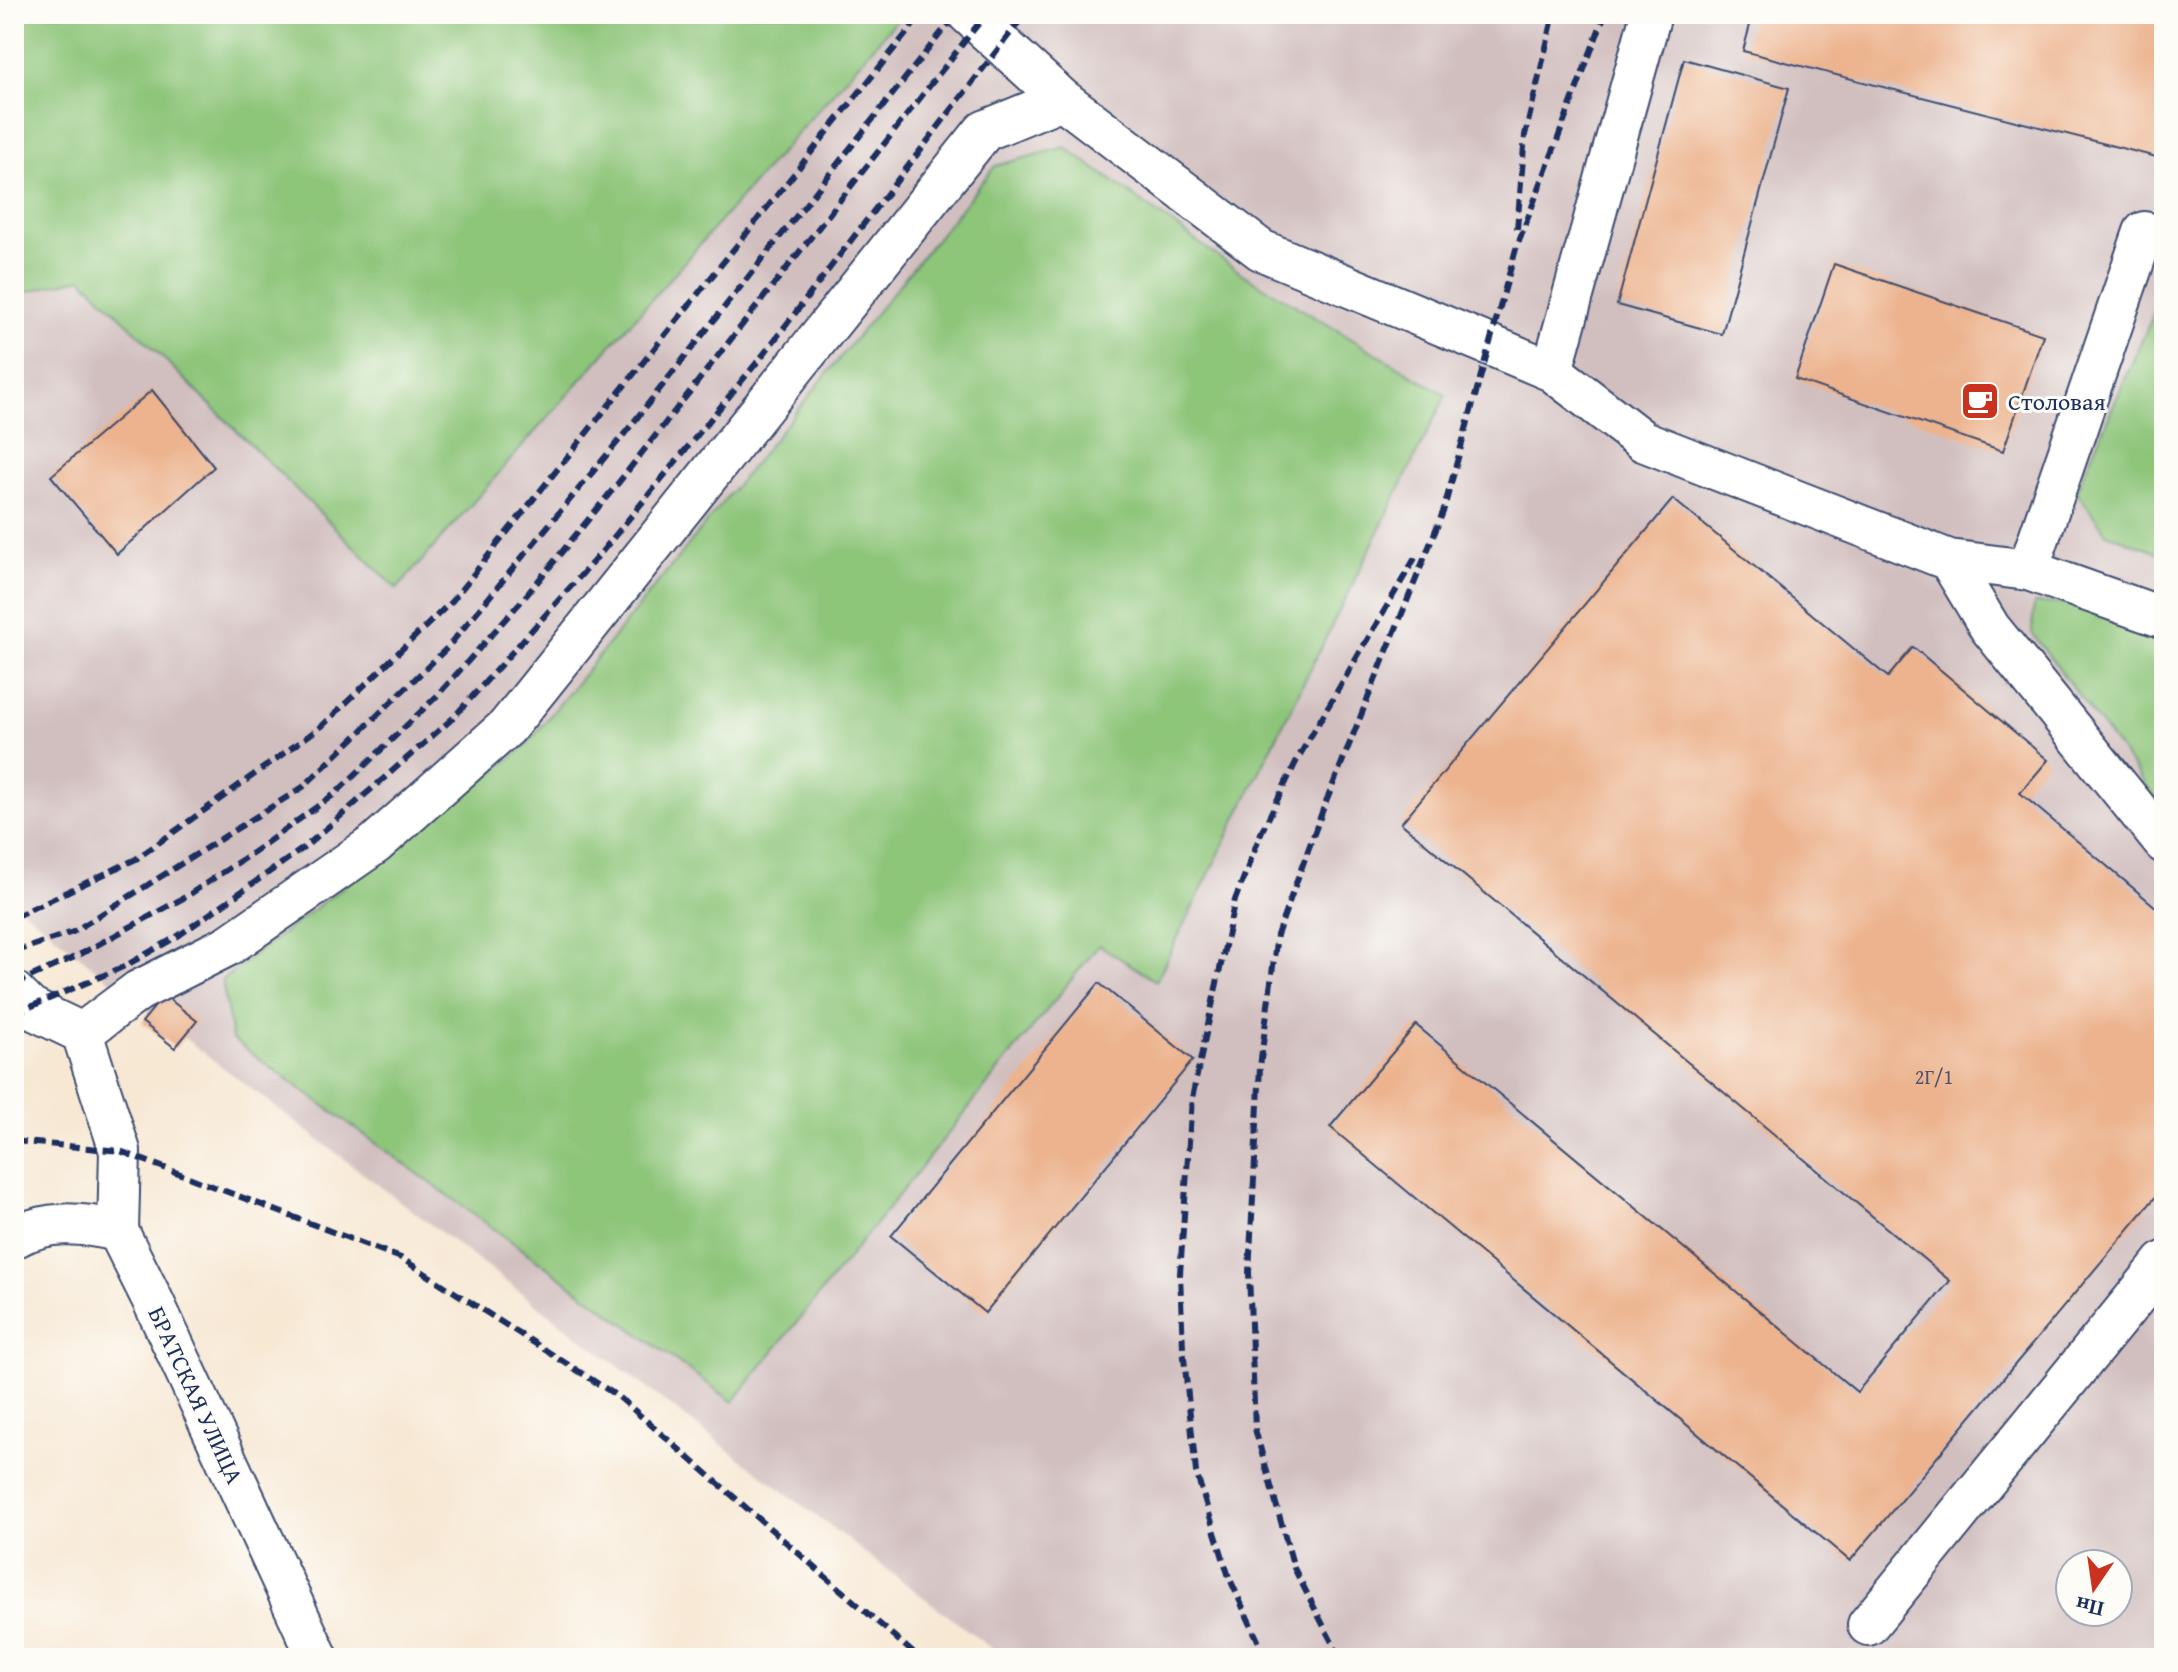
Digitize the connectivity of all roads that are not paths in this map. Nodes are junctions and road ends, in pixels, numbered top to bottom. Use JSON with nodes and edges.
{"nodes":[{"id":1,"x":968,"y":14,"type":"edge"},
{"id":2,"x":1651,"y":14,"type":"edge"},
{"id":3,"x":1062,"y":99,"type":"junction"},
{"id":4,"x":2164,"y":236,"type":"edge"},
{"id":5,"x":1552,"y":371,"type":"junction"},
{"id":6,"x":1949,"y":560,"type":"junction"},
{"id":7,"x":2028,"y":570,"type":"junction"},
{"id":8,"x":2164,"y":618,"type":"edge"},
{"id":9,"x":2164,"y":843,"type":"edge"},
{"id":10,"x":14,"y":992,"type":"edge"},
{"id":11,"x":82,"y":1033,"type":"junction"},
{"id":12,"x":118,"y":1231,"type":"junction"},
{"id":13,"x":14,"y":1238,"type":"edge"},
{"id":14,"x":2164,"y":1262,"type":"edge"},
{"id":15,"x":1868,"y":1625,"type":"dead end"},
{"id":16,"x":318,"y":1658,"type":"edge"}],
"edges":[{"from":1,"to":3,"type":"street"},
{"from":2,"to":5,"type":"street"},
{"from":3,"to":5,"type":"street"},
{"from":3,"to":11,"type":"street"},
{"from":4,"to":7,"type":"street"},
{"from":5,"to":6,"type":"street"},
{"from":6,"to":7,"type":"street"},
{"from":6,"to":9,"type":"street"},
{"from":7,"to":8,"type":"street"},
{"from":10,"to":11,"type":"street"},
{"from":11,"to":12,"type":"street"},
{"from":12,"to":13,"type":"street"},
{"from":12,"to":16,"type":"street","name":"БРАТСКАЯ УЛИЦА"},
{"from":14,"to":15,"type":"street"}]}
